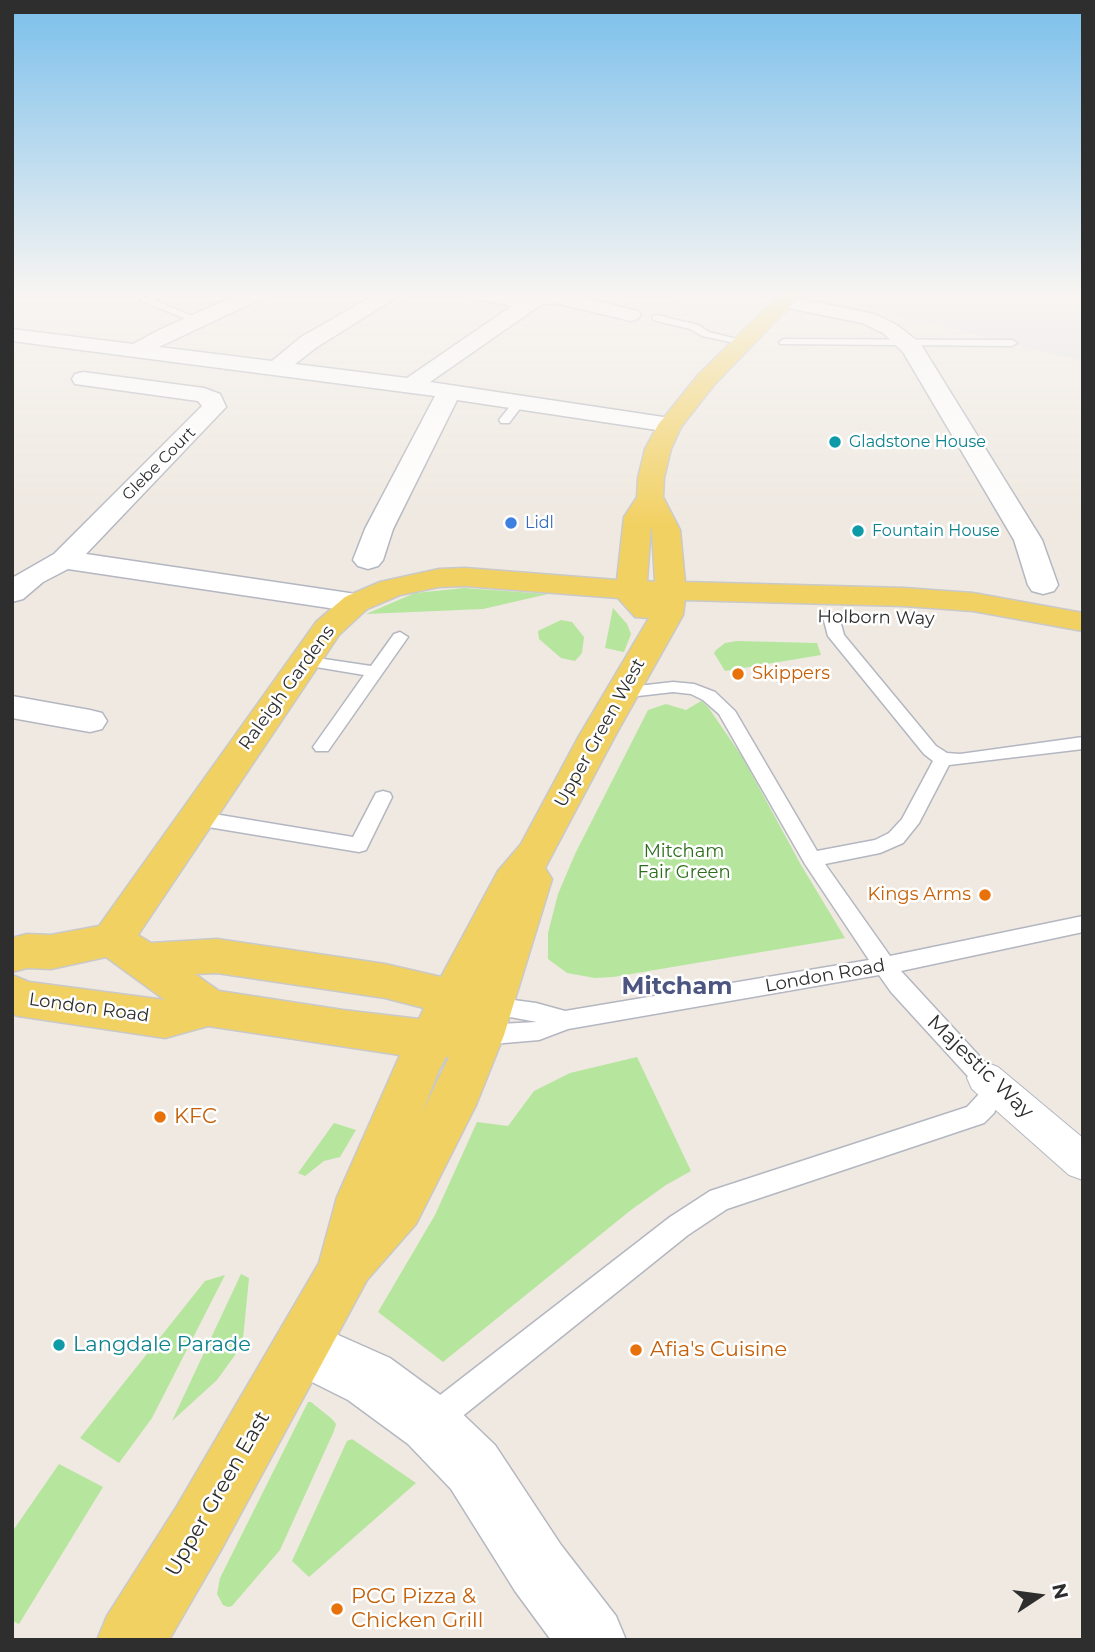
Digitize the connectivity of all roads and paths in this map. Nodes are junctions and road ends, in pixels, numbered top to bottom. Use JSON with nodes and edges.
{"nodes":[{"id":1,"x":276,"y":369,"type":"edge"},
{"id":2,"x":435,"y":369,"type":"edge"},
{"id":3,"x":717,"y":369,"type":"edge"},
{"id":4,"x":923,"y":369,"type":"edge"},
{"id":5,"x":83,"y":379,"type":"dead end"},
{"id":6,"x":411,"y":386,"type":"junction"},
{"id":7,"x":449,"y":391,"type":"junction"},
{"id":8,"x":670,"y":425,"type":"junction"},
{"id":9,"x":650,"y":497,"type":"junction"},
{"id":10,"x":64,"y":559,"type":"junction"},
{"id":11,"x":368,"y":560,"type":"dead end"},
{"id":12,"x":1044,"y":584,"type":"dead end"},
{"id":13,"x":632,"y":590,"type":"junction"},
{"id":14,"x":12,"y":593,"type":"edge"},
{"id":15,"x":356,"y":603,"type":"junction"},
{"id":16,"x":669,"y":603,"type":"junction"},
{"id":17,"x":831,"y":617,"type":"junction"},
{"id":18,"x":1083,"y":622,"type":"edge"},
{"id":19,"x":400,"y":637,"type":"dead end"},
{"id":20,"x":1083,"y":643,"type":"edge"},
{"id":21,"x":304,"y":661,"type":"junction"},
{"id":22,"x":376,"y":672,"type":"junction"},
{"id":23,"x":619,"y":698,"type":"junction"},
{"id":24,"x":12,"y":707,"type":"edge"},
{"id":25,"x":90,"y":721,"type":"dead end"},
{"id":26,"x":1083,"y":743,"type":"edge"},
{"id":27,"x":322,"y":747,"type":"dead end"},
{"id":28,"x":943,"y":759,"type":"junction"},
{"id":29,"x":383,"y":797,"type":"dead end"},
{"id":30,"x":196,"y":818,"type":"junction"},
{"id":31,"x":812,"y":859,"type":"junction"},
{"id":32,"x":1083,"y":924,"type":"edge"},
{"id":33,"x":128,"y":950,"type":"junction"},
{"id":34,"x":12,"y":955,"type":"edge"},
{"id":35,"x":885,"y":966,"type":"junction"},
{"id":36,"x":12,"y":993,"type":"edge"},
{"id":37,"x":208,"y":1008,"type":"junction"},
{"id":38,"x":475,"y":1013,"type":"junction"},
{"id":39,"x":430,"y":1039,"type":"junction"},
{"id":40,"x":985,"y":1077,"type":"junction"},
{"id":41,"x":1083,"y":1162,"type":"edge"},
{"id":42,"x":345,"y":1267,"type":"junction"},
{"id":43,"x":302,"y":1347,"type":"junction"},
{"id":44,"x":429,"y":1423,"type":"junction"},
{"id":45,"x":131,"y":1640,"type":"edge"},
{"id":46,"x":592,"y":1640,"type":"edge"}],
"edges":[{"from":1,"to":6,"type":"street"},
{"from":2,"to":6,"type":"street"},
{"from":3,"to":8,"type":"main road"},
{"from":4,"to":12,"type":"street"},
{"from":5,"to":10,"type":"street","name":"Glebe Court"},
{"from":6,"to":7,"type":"street"},
{"from":7,"to":8,"type":"street"},
{"from":7,"to":11,"type":"street"},
{"from":8,"to":9,"type":"main road"},
{"from":9,"to":13,"type":"main road"},
{"from":9,"to":16,"type":"main road"},
{"from":10,"to":14,"type":"street","name":"Glebe Court"},
{"from":10,"to":15,"type":"street"},
{"from":13,"to":15,"type":"main road","name":"Raleigh Gardens"},
{"from":13,"to":16,"type":"main road"},
{"from":15,"to":21,"type":"main road","name":"Raleigh Gardens"},
{"from":16,"to":17,"type":"main road","name":"Holborn Way"},
{"from":16,"to":18,"type":"main road","name":"Holborn Way"},
{"from":16,"to":23,"type":"main road","name":"Upper Green West"},
{"from":17,"to":20,"type":"main road","name":"Holborn Way"},
{"from":17,"to":28,"type":"lane"},
{"from":19,"to":22,"type":"lane"},
{"from":21,"to":22,"type":"lane"},
{"from":21,"to":30,"type":"main road","name":"Raleigh Gardens"},
{"from":22,"to":27,"type":"lane"},
{"from":23,"to":31,"type":"lane","name":"Majestic Way"},
{"from":23,"to":38,"type":"main road","name":"Upper Green West"},
{"from":24,"to":25,"type":"street"},
{"from":26,"to":28,"type":"lane"},
{"from":28,"to":31,"type":"lane"},
{"from":29,"to":30,"type":"lane"},
{"from":30,"to":33,"type":"main road","name":"Raleigh Gardens"},
{"from":31,"to":35,"type":"lane","name":"Majestic Way"},
{"from":32,"to":35,"type":"lane","name":"London Road"},
{"from":33,"to":34,"type":"main road"},
{"from":33,"to":37,"type":"main road","name":"London Road"},
{"from":33,"to":38,"type":"main road"},
{"from":35,"to":38,"type":"lane","name":"London Road"},
{"from":35,"to":40,"type":"lane","name":"Majestic Way"},
{"from":36,"to":37,"type":"main road","name":"London Road"},
{"from":37,"to":39,"type":"main road","name":"London Road"},
{"from":38,"to":39,"type":"main road","name":"London Road"},
{"from":38,"to":42,"type":"main road","name":"Upper Green East"},
{"from":39,"to":42,"type":"main road","name":"Upper Green East"},
{"from":40,"to":41,"type":"street","name":"Majestic Way"},
{"from":40,"to":44,"type":"lane"},
{"from":42,"to":43,"type":"main road","name":"Upper Green East"},
{"from":43,"to":44,"type":"street"},
{"from":43,"to":45,"type":"main road","name":"Upper Green East"},
{"from":44,"to":46,"type":"street"}]}
